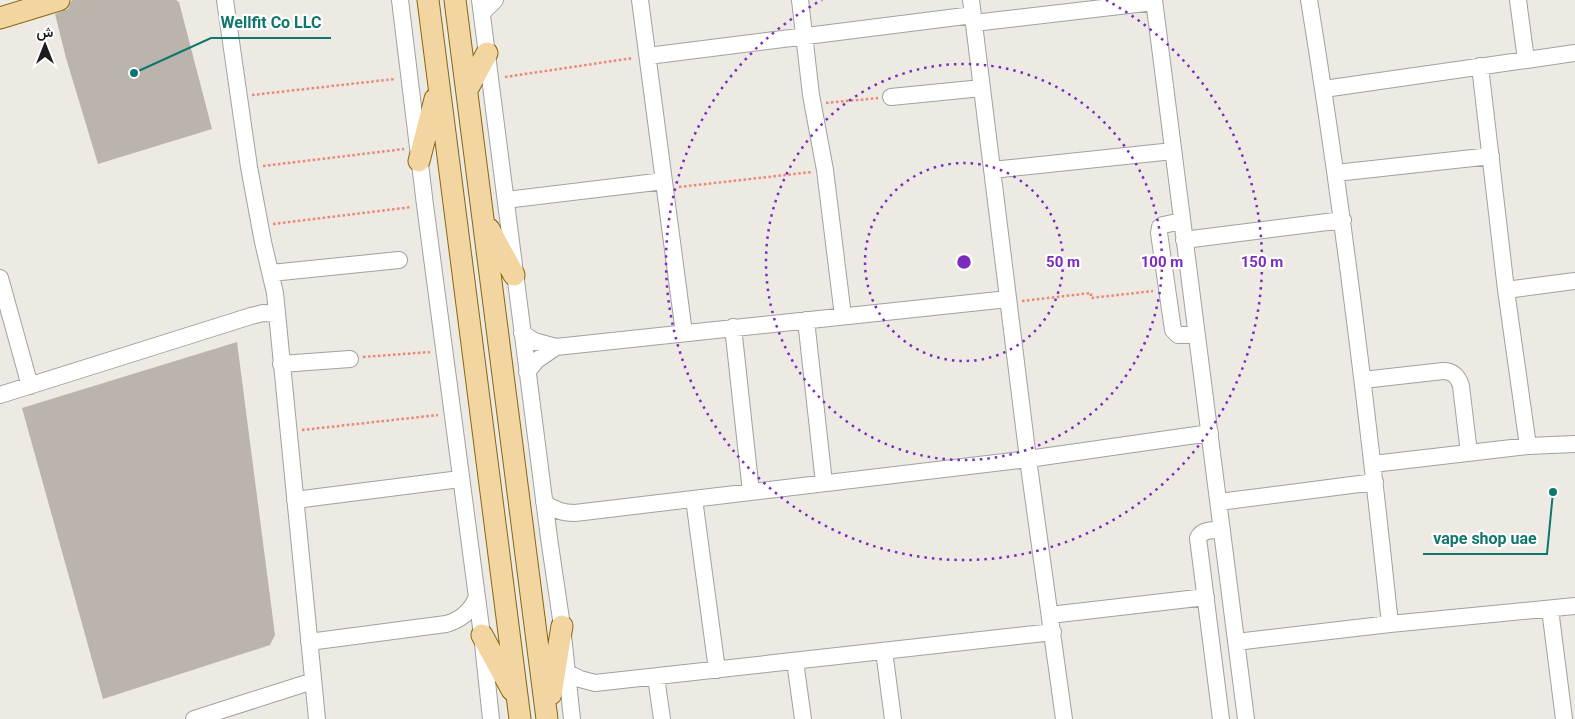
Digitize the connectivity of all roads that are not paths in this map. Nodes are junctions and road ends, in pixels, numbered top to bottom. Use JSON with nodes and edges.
{"nodes":[{"id":1,"x":59,"y":0,"type":"edge"},
{"id":2,"x":225,"y":0,"type":"edge"},
{"id":3,"x":400,"y":0,"type":"edge"},
{"id":4,"x":428,"y":0,"type":"edge"},
{"id":5,"x":455,"y":0,"type":"edge"},
{"id":6,"x":495,"y":0,"type":"edge"},
{"id":7,"x":640,"y":0,"type":"edge"},
{"id":8,"x":800,"y":0,"type":"edge"},
{"id":9,"x":1309,"y":0,"type":"edge"},
{"id":10,"x":1518,"y":0,"type":"edge"},
{"id":11,"x":1154,"y":1,"type":"edge"},
{"id":12,"x":481,"y":6,"type":"edge"},
{"id":13,"x":973,"y":13,"type":"edge"},
{"id":14,"x":0,"y":18,"type":"edge"},
{"id":15,"x":804,"y":36,"type":"junction"},
{"id":16,"x":487,"y":53,"type":"junction"},
{"id":17,"x":1575,"y":53,"type":"edge"},
{"id":18,"x":648,"y":56,"type":"junction"},
{"id":19,"x":1526,"y":60,"type":"junction"},
{"id":20,"x":1480,"y":66,"type":"junction"},
{"id":21,"x":439,"y":86,"type":"junction"},
{"id":22,"x":982,"y":88,"type":"junction"},
{"id":23,"x":1324,"y":89,"type":"junction"},
{"id":24,"x":467,"y":90,"type":"junction"},
{"id":25,"x":891,"y":97,"type":"road end"},
{"id":26,"x":1174,"y":151,"type":"junction"},
{"id":27,"x":419,"y":154,"type":"junction"},
{"id":28,"x":1491,"y":156,"type":"junction"},
{"id":29,"x":992,"y":170,"type":"junction"},
{"id":30,"x":1336,"y":173,"type":"junction"},
{"id":31,"x":664,"y":185,"type":"junction"},
{"id":32,"x":506,"y":200,"type":"junction"},
{"id":33,"x":484,"y":220,"type":"junction"},
{"id":34,"x":1342,"y":220,"type":"junction"},
{"id":35,"x":1182,"y":221,"type":"junction"},
{"id":36,"x":1184,"y":240,"type":"junction"},
{"id":37,"x":399,"y":260,"type":"dead end"},
{"id":38,"x":271,"y":274,"type":"junction"},
{"id":39,"x":514,"y":275,"type":"junction"},
{"id":40,"x":0,"y":278,"type":"edge"},
{"id":41,"x":1575,"y":281,"type":"edge"},
{"id":42,"x":1506,"y":290,"type":"junction"},
{"id":43,"x":1008,"y":300,"type":"junction"},
{"id":44,"x":276,"y":314,"type":"junction"},
{"id":45,"x":843,"y":316,"type":"junction"},
{"id":46,"x":806,"y":320,"type":"junction"},
{"id":47,"x":733,"y":327,"type":"junction"},
{"id":48,"x":522,"y":333,"type":"junction"},
{"id":49,"x":684,"y":333,"type":"junction"},
{"id":50,"x":1197,"y":334,"type":"junction"},
{"id":51,"x":556,"y":347,"type":"junction"},
{"id":52,"x":350,"y":358,"type":"road end"},
{"id":53,"x":281,"y":364,"type":"junction"},
{"id":54,"x":527,"y":372,"type":"junction"},
{"id":55,"x":1363,"y":380,"type":"junction"},
{"id":56,"x":30,"y":386,"type":"junction"},
{"id":57,"x":0,"y":395,"type":"edge"},
{"id":58,"x":1210,"y":434,"type":"junction"},
{"id":59,"x":1575,"y":444,"type":"edge"},
{"id":60,"x":1528,"y":446,"type":"junction"},
{"id":61,"x":1469,"y":453,"type":"junction"},
{"id":62,"x":1028,"y":459,"type":"junction"},
{"id":63,"x":1373,"y":464,"type":"junction"},
{"id":64,"x":460,"y":479,"type":"junction"},
{"id":65,"x":1375,"y":482,"type":"junction"},
{"id":66,"x":824,"y":483,"type":"junction"},
{"id":67,"x":751,"y":492,"type":"junction"},
{"id":68,"x":694,"y":499,"type":"junction"},
{"id":69,"x":295,"y":500,"type":"junction"},
{"id":70,"x":544,"y":502,"type":"junction"},
{"id":71,"x":1219,"y":502,"type":"junction"},
{"id":72,"x":575,"y":514,"type":"junction"},
{"id":73,"x":1222,"y":530,"type":"junction"},
{"id":74,"x":549,"y":538,"type":"junction"},
{"id":75,"x":1206,"y":597,"type":"junction"},
{"id":76,"x":476,"y":599,"type":"junction"},
{"id":77,"x":1575,"y":606,"type":"edge"},
{"id":78,"x":1550,"y":609,"type":"junction"},
{"id":79,"x":446,"y":624,"type":"junction"},
{"id":80,"x":1051,"y":624,"type":"junction"},
{"id":81,"x":1390,"y":624,"type":"junction"},
{"id":82,"x":562,"y":626,"type":"junction"},
{"id":83,"x":482,"y":635,"type":"junction"},
{"id":84,"x":309,"y":642,"type":"junction"},
{"id":85,"x":1236,"y":642,"type":"junction"},
{"id":86,"x":884,"y":651,"type":"junction"},
{"id":87,"x":795,"y":661,"type":"junction"},
{"id":88,"x":1239,"y":668,"type":"junction"},
{"id":89,"x":717,"y":670,"type":"junction"},
{"id":90,"x":1215,"y":670,"type":"junction"},
{"id":91,"x":566,"y":672,"type":"junction"},
{"id":92,"x":656,"y":676,"type":"junction"},
{"id":93,"x":313,"y":681,"type":"junction"},
{"id":94,"x":595,"y":683,"type":"junction"},
{"id":95,"x":569,"y":699,"type":"junction"},
{"id":96,"x":519,"y":710,"type":"edge"},
{"id":97,"x":194,"y":719,"type":"edge"},
{"id":98,"x":317,"y":719,"type":"edge"},
{"id":99,"x":492,"y":719,"type":"edge"},
{"id":100,"x":547,"y":719,"type":"edge"},
{"id":101,"x":572,"y":719,"type":"edge"},
{"id":102,"x":662,"y":719,"type":"edge"},
{"id":103,"x":803,"y":719,"type":"edge"},
{"id":104,"x":893,"y":719,"type":"edge"},
{"id":105,"x":1064,"y":719,"type":"edge"},
{"id":106,"x":1221,"y":719,"type":"edge"},
{"id":107,"x":1246,"y":719,"type":"edge"},
{"id":108,"x":1564,"y":719,"type":"edge"}],
"edges":[{"from":1,"to":14,"type":"main road"},
{"from":2,"to":38,"type":"street"},
{"from":3,"to":27,"type":"street"},
{"from":4,"to":21,"type":"main road"},
{"from":5,"to":24,"type":"main road"},
{"from":6,"to":12,"type":"street"},
{"from":7,"to":18,"type":"street"},
{"from":8,"to":15,"type":"street"},
{"from":9,"to":23,"type":"street"},
{"from":10,"to":19,"type":"street"},
{"from":11,"to":13,"type":"street"},
{"from":11,"to":26,"type":"street"},
{"from":12,"to":16,"type":"street"},
{"from":13,"to":15,"type":"street"},
{"from":13,"to":22,"type":"street"},
{"from":15,"to":18,"type":"street"},
{"from":15,"to":45,"type":"street"},
{"from":16,"to":24,"type":"main road"},
{"from":16,"to":32,"type":"street"},
{"from":17,"to":19,"type":"street"},
{"from":18,"to":31,"type":"street"},
{"from":19,"to":20,"type":"street"},
{"from":20,"to":23,"type":"street"},
{"from":20,"to":28,"type":"street"},
{"from":21,"to":27,"type":"main road"},
{"from":21,"to":96,"type":"main road"},
{"from":22,"to":25,"type":"street"},
{"from":22,"to":29,"type":"street"},
{"from":23,"to":30,"type":"street"},
{"from":24,"to":33,"type":"main road"},
{"from":26,"to":29,"type":"street"},
{"from":26,"to":35,"type":"street"},
{"from":27,"to":64,"type":"street"},
{"from":28,"to":30,"type":"street"},
{"from":28,"to":42,"type":"street"},
{"from":29,"to":43,"type":"street"},
{"from":30,"to":34,"type":"street"},
{"from":31,"to":32,"type":"street"},
{"from":31,"to":49,"type":"street"},
{"from":32,"to":39,"type":"street"},
{"from":33,"to":39,"type":"main road"},
{"from":33,"to":100,"type":"main road"},
{"from":34,"to":36,"type":"street"},
{"from":34,"to":55,"type":"street"},
{"from":35,"to":36,"type":"street"},
{"from":35,"to":50,"type":"street"},
{"from":36,"to":50,"type":"street"},
{"from":37,"to":38,"type":"street"},
{"from":38,"to":44,"type":"street"},
{"from":39,"to":48,"type":"street"},
{"from":40,"to":56,"type":"street"},
{"from":41,"to":42,"type":"street"},
{"from":42,"to":60,"type":"street"},
{"from":43,"to":45,"type":"street"},
{"from":43,"to":62,"type":"street"},
{"from":44,"to":53,"type":"street"},
{"from":44,"to":56,"type":"street"},
{"from":45,"to":46,"type":"street"},
{"from":46,"to":47,"type":"street"},
{"from":46,"to":66,"type":"street"},
{"from":47,"to":49,"type":"street"},
{"from":47,"to":67,"type":"street"},
{"from":48,"to":51,"type":"street"},
{"from":48,"to":54,"type":"street"},
{"from":49,"to":51,"type":"street"},
{"from":50,"to":58,"type":"street"},
{"from":51,"to":54,"type":"street"},
{"from":52,"to":53,"type":"street"},
{"from":53,"to":69,"type":"street"},
{"from":54,"to":70,"type":"street"},
{"from":55,"to":61,"type":"street"},
{"from":55,"to":63,"type":"street"},
{"from":56,"to":57,"type":"street"},
{"from":58,"to":62,"type":"street"},
{"from":58,"to":71,"type":"street"},
{"from":59,"to":60,"type":"street"},
{"from":60,"to":61,"type":"street"},
{"from":61,"to":63,"type":"street"},
{"from":62,"to":66,"type":"street"},
{"from":62,"to":80,"type":"street"},
{"from":63,"to":65,"type":"street"},
{"from":64,"to":69,"type":"street"},
{"from":64,"to":76,"type":"street"},
{"from":65,"to":71,"type":"street"},
{"from":65,"to":81,"type":"street"},
{"from":66,"to":67,"type":"street"},
{"from":67,"to":68,"type":"street"},
{"from":68,"to":72,"type":"street"},
{"from":68,"to":89,"type":"street"},
{"from":69,"to":84,"type":"street"},
{"from":70,"to":72,"type":"street"},
{"from":70,"to":74,"type":"street"},
{"from":71,"to":73,"type":"street"},
{"from":72,"to":74,"type":"street"},
{"from":73,"to":75,"type":"street"},
{"from":73,"to":85,"type":"street"},
{"from":74,"to":82,"type":"street"},
{"from":75,"to":80,"type":"street"},
{"from":75,"to":90,"type":"street"},
{"from":76,"to":79,"type":"street"},
{"from":76,"to":83,"type":"street"},
{"from":77,"to":78,"type":"street"},
{"from":78,"to":81,"type":"street"},
{"from":78,"to":108,"type":"street"},
{"from":79,"to":83,"type":"street"},
{"from":79,"to":84,"type":"street"},
{"from":80,"to":86,"type":"street"},
{"from":80,"to":105,"type":"street"},
{"from":81,"to":85,"type":"street"},
{"from":82,"to":91,"type":"street"},
{"from":82,"to":100,"type":"main road"},
{"from":83,"to":96,"type":"main road"},
{"from":83,"to":99,"type":"street"},
{"from":84,"to":93,"type":"street"},
{"from":85,"to":88,"type":"street"},
{"from":86,"to":87,"type":"street"},
{"from":86,"to":104,"type":"street"},
{"from":87,"to":89,"type":"street"},
{"from":87,"to":103,"type":"street"},
{"from":88,"to":90,"type":"street"},
{"from":88,"to":107,"type":"street"},
{"from":89,"to":92,"type":"street"},
{"from":90,"to":106,"type":"street"},
{"from":91,"to":94,"type":"street"},
{"from":91,"to":95,"type":"street"},
{"from":92,"to":94,"type":"street"},
{"from":92,"to":102,"type":"street"},
{"from":93,"to":97,"type":"street"},
{"from":93,"to":98,"type":"street"},
{"from":94,"to":95,"type":"street"},
{"from":95,"to":101,"type":"street"}]}
